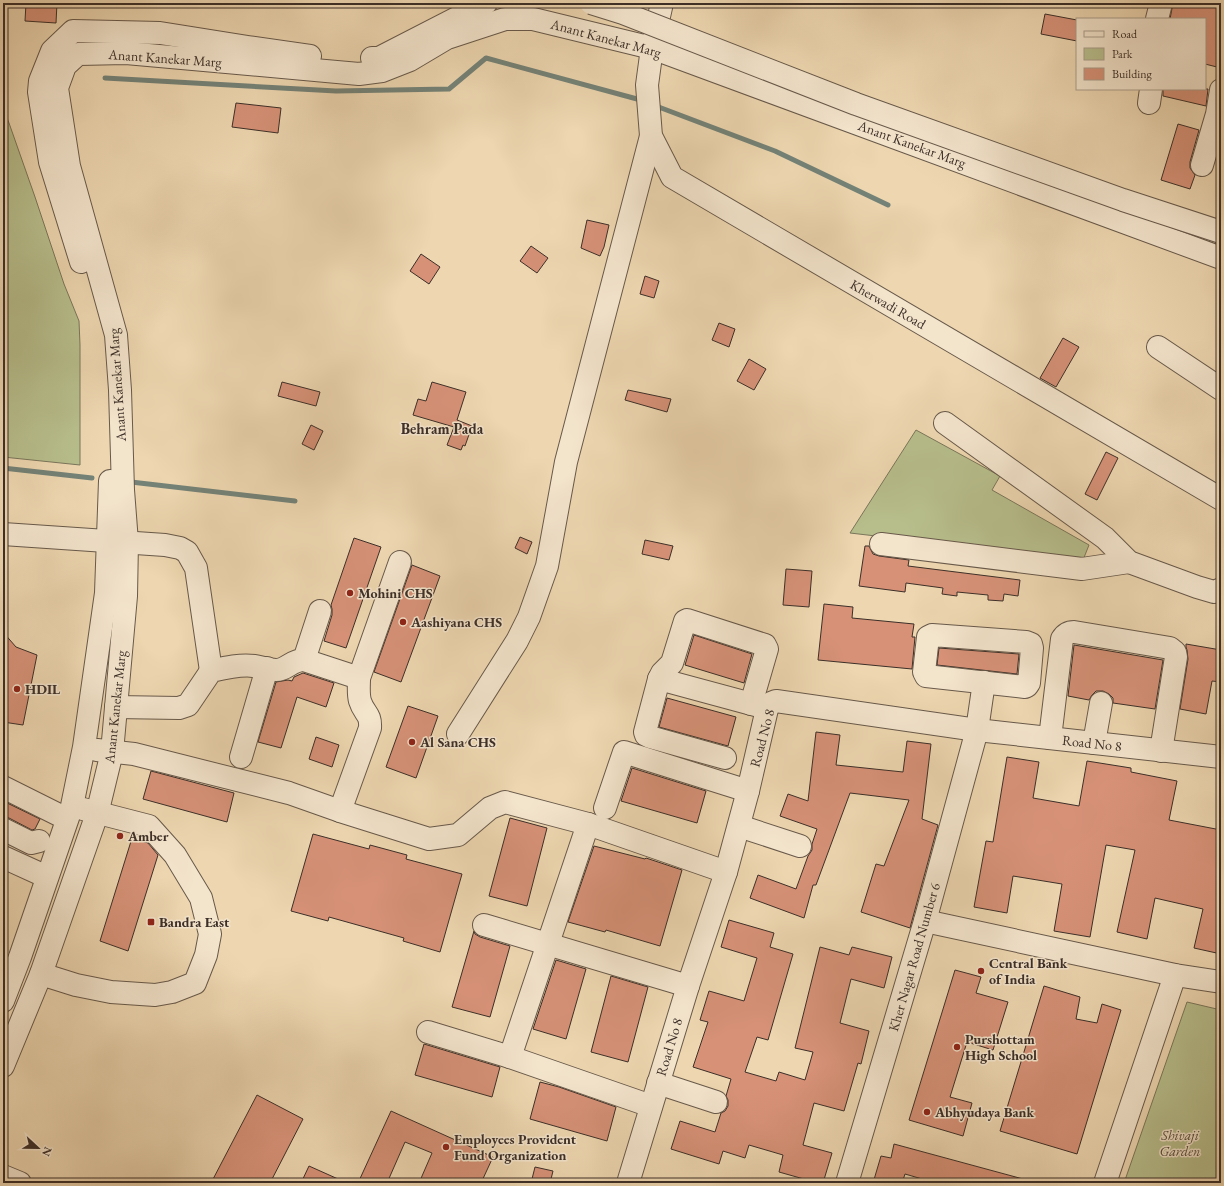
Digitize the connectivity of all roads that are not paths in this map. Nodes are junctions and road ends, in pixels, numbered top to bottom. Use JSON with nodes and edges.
{"nodes":[{"id":1,"x":486,"y":3,"type":"edge"},
{"id":2,"x":591,"y":3,"type":"edge"},
{"id":3,"x":662,"y":3,"type":"edge"},
{"id":4,"x":1161,"y":3,"type":"edge"},
{"id":5,"x":1157,"y":18,"type":"edge"},
{"id":6,"x":652,"y":48,"type":"junction"},
{"id":7,"x":1221,"y":90,"type":"edge"},
{"id":8,"x":650,"y":136,"type":"junction"},
{"id":9,"x":1202,"y":165,"type":"dead end"},
{"id":10,"x":1221,"y":232,"type":"edge"},
{"id":11,"x":1221,"y":258,"type":"edge"},
{"id":12,"x":1158,"y":346,"type":"dead end"},
{"id":13,"x":1221,"y":389,"type":"edge"},
{"id":14,"x":114,"y":390,"type":"junction"},
{"id":15,"x":945,"y":423,"type":"dead end"},
{"id":16,"x":1221,"y":499,"type":"edge"},
{"id":17,"x":3,"y":534,"type":"edge"},
{"id":18,"x":118,"y":542,"type":"junction"},
{"id":19,"x":881,"y":544,"type":"dead end"},
{"id":20,"x":400,"y":562,"type":"dead end"},
{"id":21,"x":1129,"y":562,"type":"junction"},
{"id":22,"x":1221,"y":589,"type":"edge"},
{"id":23,"x":116,"y":594,"type":"junction"},
{"id":24,"x":320,"y":611,"type":"dead end"},
{"id":25,"x":304,"y":660,"type":"junction"},
{"id":26,"x":267,"y":668,"type":"junction"},
{"id":27,"x":211,"y":671,"type":"junction"},
{"id":28,"x":359,"y":678,"type":"junction"},
{"id":29,"x":659,"y":679,"type":"junction"},
{"id":30,"x":984,"y":682,"type":"junction"},
{"id":31,"x":1101,"y":703,"type":"dead end"},
{"id":32,"x":116,"y":707,"type":"junction"},
{"id":33,"x":759,"y":707,"type":"junction"},
{"id":34,"x":976,"y":730,"type":"junction"},
{"id":35,"x":458,"y":734,"type":"dead end"},
{"id":36,"x":1050,"y":738,"type":"junction"},
{"id":37,"x":1094,"y":743,"type":"junction"},
{"id":38,"x":84,"y":747,"type":"junction"},
{"id":39,"x":1161,"y":751,"type":"junction"},
{"id":40,"x":112,"y":752,"type":"junction"},
{"id":41,"x":241,"y":757,"type":"dead end"},
{"id":42,"x":1221,"y":757,"type":"edge"},
{"id":43,"x":725,"y":758,"type":"dead end"},
{"id":44,"x":3,"y":787,"type":"edge"},
{"id":45,"x":748,"y":791,"type":"junction"},
{"id":46,"x":605,"y":808,"type":"dead end"},
{"id":47,"x":340,"y":811,"type":"junction"},
{"id":48,"x":70,"y":812,"type":"junction"},
{"id":49,"x":97,"y":814,"type":"junction"},
{"id":50,"x":588,"y":824,"type":"junction"},
{"id":51,"x":739,"y":826,"type":"junction"},
{"id":52,"x":3,"y":829,"type":"edge"},
{"id":53,"x":39,"y":841,"type":"dead end"},
{"id":54,"x":800,"y":846,"type":"dead end"},
{"id":55,"x":3,"y":857,"type":"edge"},
{"id":56,"x":726,"y":872,"type":"junction"},
{"id":57,"x":47,"y":877,"type":"junction"},
{"id":58,"x":925,"y":921,"type":"junction"},
{"id":59,"x":484,"y":925,"type":"dead end"},
{"id":60,"x":548,"y":944,"type":"junction"},
{"id":61,"x":11,"y":953,"type":"edge"},
{"id":62,"x":41,"y":974,"type":"junction"},
{"id":63,"x":1175,"y":975,"type":"junction"},
{"id":64,"x":1221,"y":982,"type":"edge"},
{"id":65,"x":688,"y":986,"type":"junction"},
{"id":66,"x":3,"y":1001,"type":"edge"},
{"id":67,"x":428,"y":1032,"type":"dead end"},
{"id":68,"x":510,"y":1057,"type":"junction"},
{"id":69,"x":3,"y":1066,"type":"edge"},
{"id":70,"x":658,"y":1083,"type":"junction"},
{"id":71,"x":716,"y":1102,"type":"dead end"},
{"id":72,"x":651,"y":1106,"type":"junction"},
{"id":73,"x":3,"y":1176,"type":"edge"},
{"id":74,"x":20,"y":1183,"type":"edge"},
{"id":75,"x":628,"y":1183,"type":"edge"},
{"id":76,"x":847,"y":1183,"type":"edge"},
{"id":77,"x":1105,"y":1183,"type":"edge"}],
"edges":[{"from":1,"to":14,"type":"street","name":"Anant Kanekar Marg"},
{"from":2,"to":10,"type":"street","name":"Anant Kanekar Marg","bridge":true},
{"from":3,"to":6,"type":"street","name":"Kherwadi Road"},
{"from":4,"to":5,"type":"street"},
{"from":6,"to":8,"type":"street","name":"Kherwadi Road"},
{"from":6,"to":11,"type":"street","name":"Anant Kanekar Marg"},
{"from":6,"to":14,"type":"street","name":"Anant Kanekar Marg"},
{"from":7,"to":9,"type":"street"},
{"from":8,"to":16,"type":"street","name":"Kherwadi Road"},
{"from":8,"to":35,"type":"street"},
{"from":12,"to":13,"type":"street"},
{"from":14,"to":18,"type":"street","name":"Anant Kanekar Marg"},
{"from":15,"to":21,"type":"street"},
{"from":17,"to":18,"type":"street"},
{"from":18,"to":23,"type":"street","name":"Anant Kanekar Marg"},
{"from":18,"to":27,"type":"street"},
{"from":19,"to":21,"type":"street"},
{"from":20,"to":28,"type":"street"},
{"from":21,"to":22,"type":"street"},
{"from":23,"to":32,"type":"street","name":"Anant Kanekar Marg"},
{"from":23,"to":38,"type":"street","name":"Anant Kanekar Marg"},
{"from":24,"to":25,"type":"street"},
{"from":25,"to":26,"type":"street"},
{"from":25,"to":28,"type":"street"},
{"from":26,"to":27,"type":"street"},
{"from":26,"to":41,"type":"street"},
{"from":27,"to":32,"type":"street"},
{"from":28,"to":47,"type":"street"},
{"from":29,"to":33,"type":"street"},
{"from":29,"to":33,"type":"street"},
{"from":29,"to":43,"type":"street"},
{"from":30,"to":30,"type":"street"},
{"from":30,"to":34,"type":"street","name":"Kher Nagar Road Number 6"},
{"from":31,"to":37,"type":"street"},
{"from":32,"to":40,"type":"street","name":"Anant Kanekar Marg"},
{"from":33,"to":34,"type":"street","name":"Road No 8"},
{"from":33,"to":45,"type":"street","name":"Road No 8"},
{"from":34,"to":36,"type":"street","name":"Road No 8"},
{"from":34,"to":58,"type":"street","name":"Kher Nagar Road Number 6"},
{"from":36,"to":37,"type":"street","name":"Road No 8"},
{"from":36,"to":39,"type":"street"},
{"from":37,"to":39,"type":"street","name":"Road No 8"},
{"from":38,"to":40,"type":"street"},
{"from":38,"to":48,"type":"street","name":"Anant Kanekar Marg"},
{"from":39,"to":42,"type":"street","name":"Road No 8"},
{"from":40,"to":47,"type":"street"},
{"from":40,"to":49,"type":"street","name":"Anant Kanekar Marg"},
{"from":44,"to":48,"type":"street"},
{"from":45,"to":46,"type":"street"},
{"from":45,"to":51,"type":"street","name":"Road No 8"},
{"from":47,"to":50,"type":"street"},
{"from":48,"to":49,"type":"street"},
{"from":48,"to":57,"type":"street","name":"Anant Kanekar Marg"},
{"from":49,"to":62,"type":"street","name":"Anant Kanekar Marg"},
{"from":49,"to":62,"type":"street"},
{"from":50,"to":56,"type":"street"},
{"from":50,"to":60,"type":"street"},
{"from":51,"to":54,"type":"street"},
{"from":51,"to":56,"type":"street","name":"Road No 8"},
{"from":52,"to":53,"type":"street"},
{"from":55,"to":57,"type":"street"},
{"from":56,"to":65,"type":"street","name":"Road No 8"},
{"from":57,"to":61,"type":"street","name":"Anant Kanekar Marg"},
{"from":58,"to":63,"type":"street"},
{"from":58,"to":76,"type":"street","name":"Kher Nagar Road Number 6"},
{"from":59,"to":60,"type":"street"},
{"from":60,"to":65,"type":"street"},
{"from":60,"to":68,"type":"street"},
{"from":61,"to":66,"type":"street","name":"Anant Kanekar Marg"},
{"from":62,"to":69,"type":"street","name":"Anant Kanekar Marg"},
{"from":63,"to":64,"type":"street"},
{"from":63,"to":77,"type":"street"},
{"from":65,"to":70,"type":"street","name":"Road No 8"},
{"from":67,"to":68,"type":"street"},
{"from":68,"to":72,"type":"street"},
{"from":70,"to":71,"type":"street"},
{"from":70,"to":72,"type":"street","name":"Road No 8"},
{"from":72,"to":75,"type":"street","name":"Road No 8"},
{"from":73,"to":74,"type":"street"}]}
